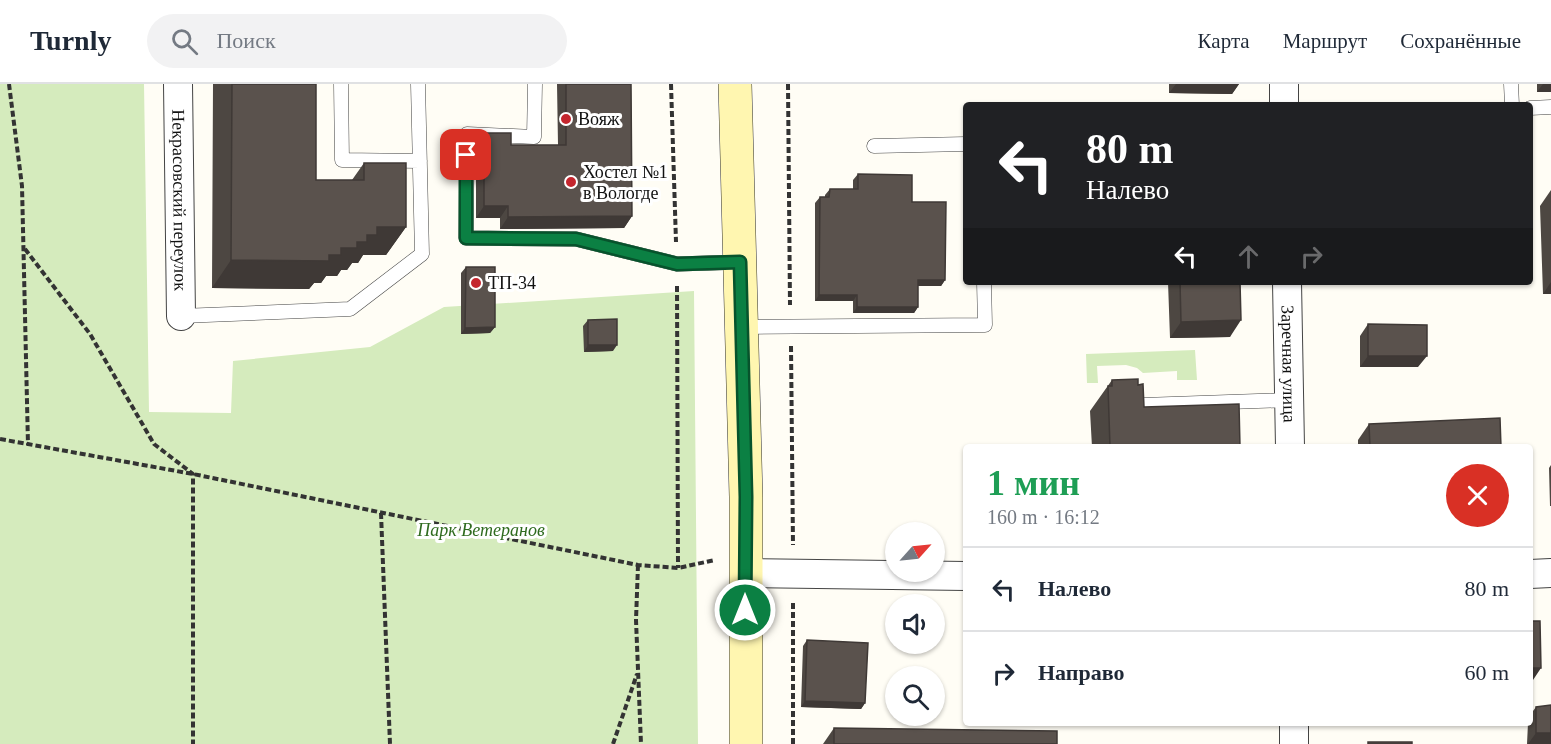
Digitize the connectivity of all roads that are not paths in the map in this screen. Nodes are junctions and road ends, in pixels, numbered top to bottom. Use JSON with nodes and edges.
{"nodes":[{"id":1,"x":178,"y":84,"type":"edge"},
{"id":2,"x":341,"y":84,"type":"edge"},
{"id":3,"x":418,"y":84,"type":"edge"},
{"id":4,"x":535,"y":84,"type":"edge"},
{"id":5,"x":735,"y":84,"type":"edge"},
{"id":6,"x":1284,"y":84,"type":"edge"},
{"id":7,"x":1511,"y":84,"type":"edge"},
{"id":8,"x":1284,"y":102,"type":"edge"},
{"id":9,"x":1512,"y":102,"type":"edge"},
{"id":10,"x":1551,"y":107,"type":"edge"},
{"id":11,"x":1533,"y":108,"type":"edge"},
{"id":12,"x":963,"y":144,"type":"edge"},
{"id":13,"x":874,"y":146,"type":"dead end"},
{"id":14,"x":420,"y":161,"type":"junction"},
{"id":15,"x":740,"y":262,"type":"junction"},
{"id":16,"x":984,"y":285,"type":"edge"},
{"id":17,"x":1287,"y":285,"type":"edge"},
{"id":18,"x":181,"y":316,"type":"joint"},
{"id":19,"x":742,"y":327,"type":"junction"},
{"id":20,"x":1289,"y":400,"type":"junction"},
{"id":21,"x":1143,"y":405,"type":"edge"},
{"id":22,"x":1290,"y":444,"type":"edge"},
{"id":23,"x":745,"y":562,"type":"junction"},
{"id":24,"x":1551,"y":573,"type":"edge"},
{"id":25,"x":1533,"y":574,"type":"edge"},
{"id":26,"x":963,"y":576,"type":"edge"},
{"id":27,"x":1294,"y":726,"type":"edge"},
{"id":28,"x":746,"y":744,"type":"edge"},
{"id":29,"x":1294,"y":744,"type":"edge"}],
"edges":[{"from":1,"to":18,"type":"street","name":"Некрасовский переулок"},
{"from":2,"to":14,"type":"lane"},
{"from":3,"to":14,"type":"lane"},
{"from":4,"to":15,"type":"lane"},
{"from":5,"to":15,"type":"street"},
{"from":6,"to":8,"type":"street"},
{"from":7,"to":9,"type":"lane"},
{"from":10,"to":11,"type":"lane"},
{"from":12,"to":13,"type":"lane"},
{"from":14,"to":18,"type":"lane"},
{"from":15,"to":19,"type":"street"},
{"from":16,"to":19,"type":"lane"},
{"from":17,"to":20,"type":"street","name":"Заречная улица"},
{"from":19,"to":23,"type":"street"},
{"from":20,"to":21,"type":"lane"},
{"from":20,"to":22,"type":"street","name":"Заречная улица"},
{"from":23,"to":26,"type":"street"},
{"from":23,"to":28,"type":"street"},
{"from":24,"to":25,"type":"street"},
{"from":27,"to":29,"type":"street"}]}
